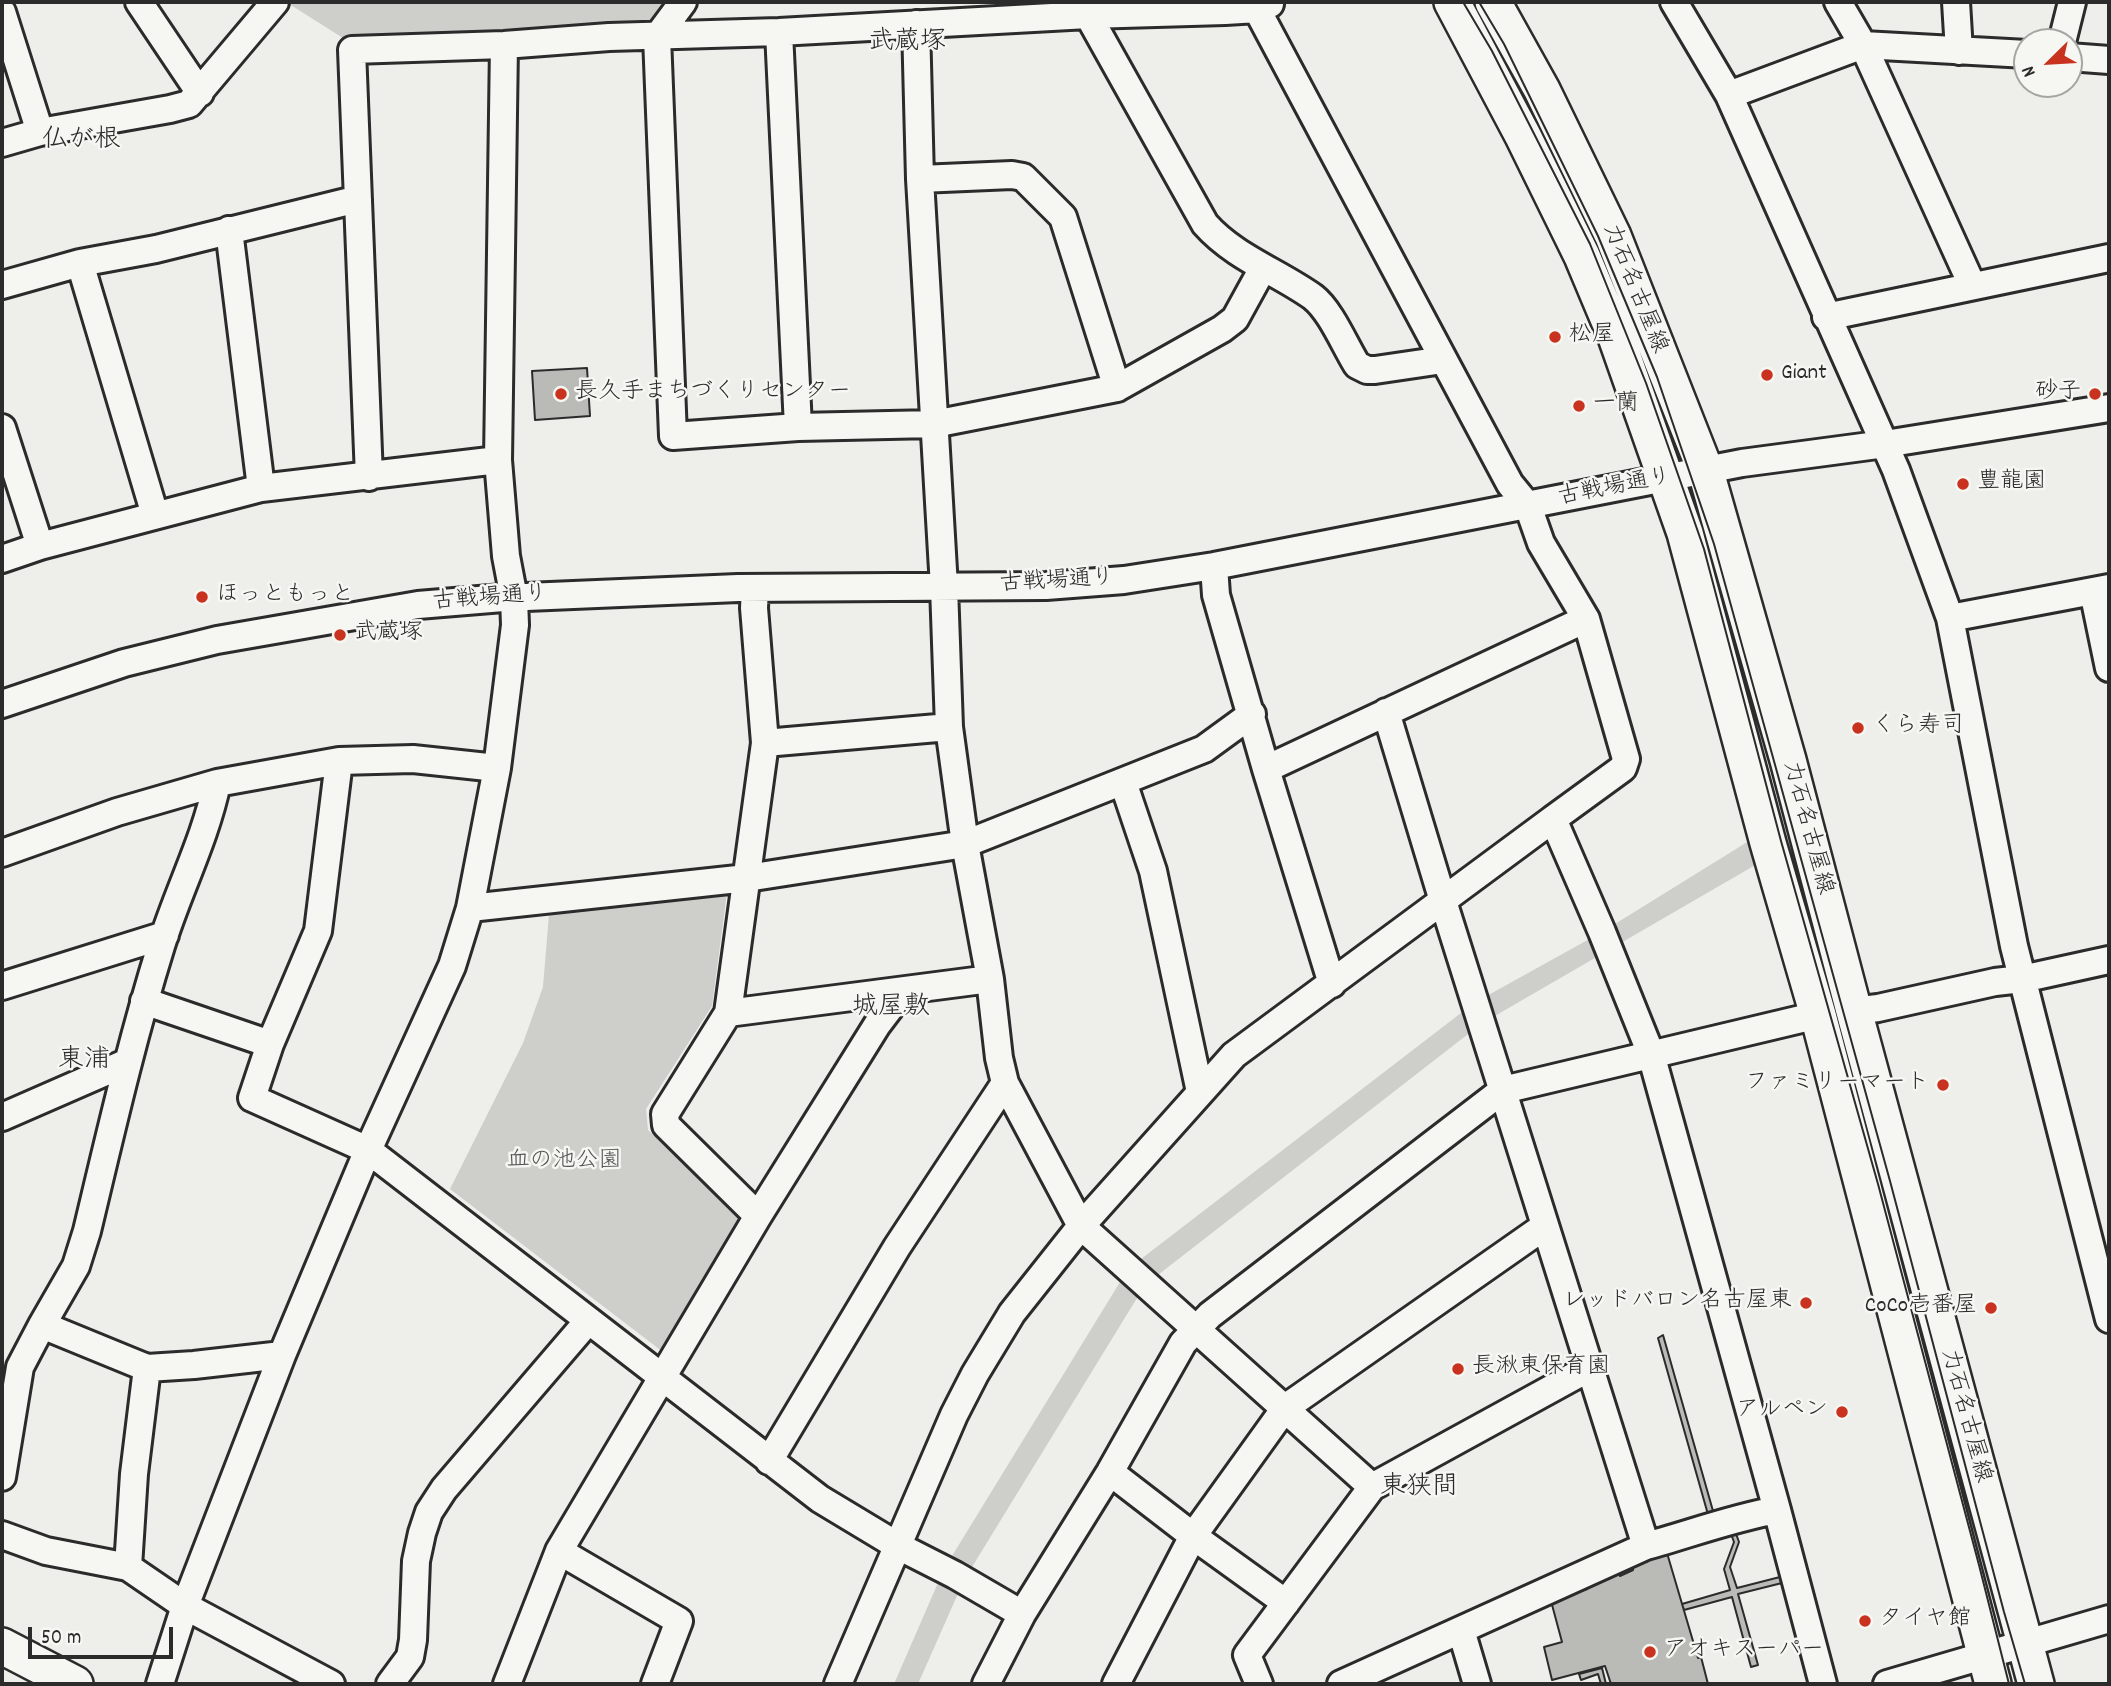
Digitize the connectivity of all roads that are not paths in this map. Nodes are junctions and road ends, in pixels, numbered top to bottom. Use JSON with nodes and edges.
{"nodes":[{"id":1,"x":139,"y":2,"type":"edge"},
{"id":2,"x":275,"y":2,"type":"edge"},
{"id":3,"x":683,"y":2,"type":"edge"},
{"id":4,"x":1452,"y":2,"type":"edge"},
{"id":5,"x":1493,"y":2,"type":"edge"},
{"id":6,"x":1674,"y":2,"type":"edge"},
{"id":7,"x":1838,"y":2,"type":"edge"},
{"id":8,"x":1956,"y":2,"type":"edge"},
{"id":9,"x":2072,"y":2,"type":"edge"},
{"id":10,"x":1262,"y":4,"type":"edge"},
{"id":11,"x":1083,"y":8,"type":"edge"},
{"id":12,"x":2,"y":12,"type":"edge"},
{"id":13,"x":915,"y":24,"type":"junction"},
{"id":14,"x":2066,"y":28,"type":"edge"},
{"id":15,"x":779,"y":32,"type":"junction"},
{"id":16,"x":657,"y":37,"type":"junction"},
{"id":17,"x":504,"y":45,"type":"junction"},
{"id":18,"x":1863,"y":46,"type":"junction"},
{"id":19,"x":1959,"y":51,"type":"junction"},
{"id":20,"x":2013,"y":53,"type":"edge"},
{"id":21,"x":2083,"y":58,"type":"edge"},
{"id":22,"x":2109,"y":60,"type":"edge"},
{"id":23,"x":200,"y":93,"type":"junction"},
{"id":24,"x":1729,"y":95,"type":"junction"},
{"id":25,"x":40,"y":132,"type":"junction"},
{"id":26,"x":2,"y":143,"type":"edge"},
{"id":27,"x":920,"y":179,"type":"junction"},
{"id":28,"x":358,"y":199,"type":"junction"},
{"id":29,"x":229,"y":230,"type":"junction"},
{"id":30,"x":2109,"y":258,"type":"edge"},
{"id":31,"x":80,"y":263,"type":"junction"},
{"id":32,"x":1263,"y":268,"type":"junction"},
{"id":33,"x":2,"y":285,"type":"edge"},
{"id":34,"x":1972,"y":285,"type":"junction"},
{"id":35,"x":1826,"y":317,"type":"junction"},
{"id":36,"x":1443,"y":359,"type":"junction"},
{"id":37,"x":1117,"y":388,"type":"junction"},
{"id":38,"x":2109,"y":408,"type":"edge"},
{"id":39,"x":934,"y":424,"type":"junction"},
{"id":40,"x":798,"y":427,"type":"junction"},
{"id":41,"x":2,"y":428,"type":"edge"},
{"id":42,"x":1885,"y":444,"type":"junction"},
{"id":43,"x":498,"y":460,"type":"junction"},
{"id":44,"x":1706,"y":472,"type":"junction"},
{"id":45,"x":369,"y":477,"type":"junction"},
{"id":46,"x":1667,"y":479,"type":"junction"},
{"id":47,"x":261,"y":488,"type":"junction"},
{"id":48,"x":1528,"y":506,"type":"junction"},
{"id":49,"x":155,"y":515,"type":"junction"},
{"id":50,"x":40,"y":546,"type":"junction"},
{"id":51,"x":2,"y":559,"type":"edge"},
{"id":52,"x":1214,"y":566,"type":"junction"},
{"id":53,"x":944,"y":587,"type":"junction"},
{"id":54,"x":755,"y":588,"type":"junction"},
{"id":55,"x":2101,"y":590,"type":"edge"},
{"id":56,"x":514,"y":598,"type":"junction"},
{"id":57,"x":1586,"y":618,"type":"junction"},
{"id":58,"x":1951,"y":618,"type":"junction"},
{"id":59,"x":2109,"y":668,"type":"edge"},
{"id":60,"x":2,"y":704,"type":"edge"},
{"id":61,"x":1386,"y":712,"type":"junction"},
{"id":62,"x":1252,"y":713,"type":"junction"},
{"id":63,"x":949,"y":727,"type":"junction"},
{"id":64,"x":765,"y":743,"type":"junction"},
{"id":65,"x":340,"y":761,"type":"junction"},
{"id":66,"x":497,"y":768,"type":"junction"},
{"id":67,"x":1266,"y":769,"type":"junction"},
{"id":68,"x":1123,"y":782,"type":"junction"},
{"id":69,"x":217,"y":783,"type":"junction"},
{"id":70,"x":1553,"y":820,"type":"junction"},
{"id":71,"x":965,"y":844,"type":"junction"},
{"id":72,"x":2,"y":853,"type":"edge"},
{"id":73,"x":747,"y":878,"type":"junction"},
{"id":74,"x":1443,"y":901,"type":"junction"},
{"id":75,"x":470,"y":908,"type":"junction"},
{"id":76,"x":164,"y":935,"type":"junction"},
{"id":77,"x":2109,"y":960,"type":"edge"},
{"id":78,"x":990,"y":979,"type":"junction"},
{"id":79,"x":2022,"y":979,"type":"junction"},
{"id":80,"x":1332,"y":985,"type":"junction"},
{"id":81,"x":2,"y":986,"type":"edge"},
{"id":82,"x":902,"y":992,"type":"junction"},
{"id":83,"x":144,"y":1001,"type":"junction"},
{"id":84,"x":1854,"y":1011,"type":"junction"},
{"id":85,"x":728,"y":1013,"type":"junction"},
{"id":86,"x":1818,"y":1015,"type":"junction"},
{"id":87,"x":270,"y":1044,"type":"junction"},
{"id":88,"x":1651,"y":1054,"type":"junction"},
{"id":89,"x":128,"y":1062,"type":"junction"},
{"id":90,"x":1005,"y":1083,"type":"junction"},
{"id":91,"x":1503,"y":1090,"type":"junction"},
{"id":92,"x":1200,"y":1092,"type":"junction"},
{"id":93,"x":2,"y":1117,"type":"edge"},
{"id":94,"x":368,"y":1150,"type":"junction"},
{"id":95,"x":758,"y":1216,"type":"junction"},
{"id":96,"x":1081,"y":1226,"type":"junction"},
{"id":97,"x":1545,"y":1226,"type":"junction"},
{"id":98,"x":2109,"y":1319,"type":"edge"},
{"id":99,"x":588,"y":1321,"type":"junction"},
{"id":100,"x":42,"y":1325,"type":"junction"},
{"id":101,"x":1197,"y":1329,"type":"junction"},
{"id":102,"x":282,"y":1355,"type":"junction"},
{"id":103,"x":1591,"y":1367,"type":"junction"},
{"id":104,"x":147,"y":1368,"type":"junction"},
{"id":105,"x":662,"y":1377,"type":"junction"},
{"id":106,"x":1285,"y":1408,"type":"junction"},
{"id":107,"x":769,"y":1461,"type":"junction"},
{"id":108,"x":1111,"y":1472,"type":"junction"},
{"id":109,"x":2,"y":1477,"type":"edge"},
{"id":110,"x":1372,"y":1487,"type":"junction"},
{"id":111,"x":1777,"y":1510,"type":"junction"},
{"id":112,"x":2,"y":1535,"type":"edge"},
{"id":113,"x":1193,"y":1536,"type":"junction"},
{"id":114,"x":898,"y":1546,"type":"junction"},
{"id":115,"x":1646,"y":1546,"type":"junction"},
{"id":116,"x":559,"y":1551,"type":"junction"},
{"id":117,"x":128,"y":1567,"type":"junction"},
{"id":118,"x":1286,"y":1603,"type":"junction"},
{"id":119,"x":185,"y":1606,"type":"junction"},
{"id":120,"x":1022,"y":1614,"type":"junction"},
{"id":121,"x":2109,"y":1619,"type":"edge"},
{"id":122,"x":1461,"y":1630,"type":"junction"},
{"id":123,"x":2025,"y":1643,"type":"junction"},
{"id":124,"x":2,"y":1646,"type":"edge"},
{"id":125,"x":1989,"y":1670,"type":"edge"},
{"id":126,"x":75,"y":1684,"type":"edge"},
{"id":127,"x":160,"y":1684,"type":"edge"},
{"id":128,"x":331,"y":1684,"type":"edge"},
{"id":129,"x":390,"y":1684,"type":"edge"},
{"id":130,"x":507,"y":1684,"type":"edge"},
{"id":131,"x":656,"y":1684,"type":"edge"},
{"id":132,"x":838,"y":1684,"type":"edge"},
{"id":133,"x":986,"y":1684,"type":"edge"},
{"id":134,"x":1116,"y":1684,"type":"edge"},
{"id":135,"x":1259,"y":1684,"type":"edge"},
{"id":136,"x":1341,"y":1684,"type":"edge"},
{"id":137,"x":1477,"y":1684,"type":"edge"},
{"id":138,"x":1823,"y":1684,"type":"edge"},
{"id":139,"x":1887,"y":1684,"type":"edge"},
{"id":140,"x":2036,"y":1684,"type":"edge"}],
"edges":[{"from":1,"to":23,"type":"street"},
{"from":2,"to":23,"type":"street"},
{"from":3,"to":16,"type":"street"},
{"from":4,"to":46,"type":"main road","name":"力石名古屋線"},
{"from":5,"to":44,"type":"main road","name":"力石名古屋線"},
{"from":6,"to":24,"type":"street"},
{"from":7,"to":18,"type":"street"},
{"from":8,"to":19,"type":"street"},
{"from":9,"to":14,"type":"street"},
{"from":10,"to":11,"type":"street"},
{"from":10,"to":36,"type":"street"},
{"from":11,"to":13,"type":"street"},
{"from":11,"to":32,"type":"street"},
{"from":12,"to":25,"type":"street"},
{"from":13,"to":15,"type":"street"},
{"from":13,"to":27,"type":"street"},
{"from":15,"to":16,"type":"street"},
{"from":15,"to":40,"type":"street"},
{"from":16,"to":17,"type":"street"},
{"from":16,"to":40,"type":"street"},
{"from":17,"to":28,"type":"street"},
{"from":17,"to":43,"type":"street"},
{"from":18,"to":19,"type":"street"},
{"from":18,"to":24,"type":"street"},
{"from":18,"to":34,"type":"street"},
{"from":19,"to":20,"type":"street"},
{"from":21,"to":22,"type":"street"},
{"from":23,"to":25,"type":"street"},
{"from":24,"to":35,"type":"street"},
{"from":25,"to":26,"type":"street"},
{"from":27,"to":37,"type":"street"},
{"from":27,"to":39,"type":"street"},
{"from":28,"to":29,"type":"street"},
{"from":28,"to":45,"type":"street"},
{"from":29,"to":31,"type":"street"},
{"from":29,"to":47,"type":"street"},
{"from":30,"to":34,"type":"street"},
{"from":31,"to":33,"type":"street"},
{"from":31,"to":49,"type":"street"},
{"from":32,"to":36,"type":"street"},
{"from":32,"to":37,"type":"street"},
{"from":34,"to":35,"type":"street"},
{"from":35,"to":42,"type":"street"},
{"from":36,"to":48,"type":"street"},
{"from":37,"to":39,"type":"street"},
{"from":38,"to":42,"type":"street","name":"古戦場通り"},
{"from":39,"to":40,"type":"street"},
{"from":39,"to":53,"type":"street"},
{"from":41,"to":50,"type":"street"},
{"from":42,"to":44,"type":"street","name":"古戦場通り"},
{"from":42,"to":58,"type":"street"},
{"from":43,"to":45,"type":"street"},
{"from":43,"to":56,"type":"street"},
{"from":44,"to":46,"type":"street","name":"古戦場通り"},
{"from":44,"to":84,"type":"main road","name":"力石名古屋線"},
{"from":45,"to":47,"type":"street"},
{"from":46,"to":48,"type":"street","name":"古戦場通り"},
{"from":46,"to":86,"type":"main road","name":"力石名古屋線"},
{"from":47,"to":49,"type":"street"},
{"from":48,"to":52,"type":"street","name":"古戦場通り"},
{"from":48,"to":57,"type":"street"},
{"from":49,"to":50,"type":"street"},
{"from":50,"to":51,"type":"street"},
{"from":52,"to":53,"type":"street","name":"古戦場通り"},
{"from":52,"to":62,"type":"street"},
{"from":53,"to":54,"type":"street","name":"古戦場通り"},
{"from":53,"to":63,"type":"street"},
{"from":54,"to":56,"type":"street","name":"古戦場通り"},
{"from":54,"to":64,"type":"street"},
{"from":55,"to":58,"type":"street"},
{"from":55,"to":59,"type":"street"},
{"from":56,"to":60,"type":"street","name":"古戦場通り"},
{"from":56,"to":66,"type":"street"},
{"from":57,"to":61,"type":"street"},
{"from":57,"to":70,"type":"street"},
{"from":58,"to":79,"type":"street"},
{"from":61,"to":67,"type":"street"},
{"from":61,"to":74,"type":"street"},
{"from":62,"to":67,"type":"street"},
{"from":62,"to":68,"type":"street"},
{"from":63,"to":64,"type":"street"},
{"from":63,"to":71,"type":"street"},
{"from":64,"to":73,"type":"street"},
{"from":65,"to":66,"type":"street"},
{"from":65,"to":69,"type":"street"},
{"from":65,"to":87,"type":"street"},
{"from":66,"to":75,"type":"street"},
{"from":67,"to":80,"type":"street"},
{"from":68,"to":71,"type":"street"},
{"from":68,"to":92,"type":"street"},
{"from":69,"to":72,"type":"street"},
{"from":69,"to":76,"type":"street"},
{"from":70,"to":74,"type":"street"},
{"from":70,"to":88,"type":"street"},
{"from":71,"to":73,"type":"street"},
{"from":71,"to":78,"type":"street"},
{"from":73,"to":75,"type":"street"},
{"from":73,"to":85,"type":"street"},
{"from":74,"to":80,"type":"street"},
{"from":74,"to":91,"type":"street"},
{"from":75,"to":94,"type":"street"},
{"from":76,"to":81,"type":"street"},
{"from":76,"to":83,"type":"street"},
{"from":77,"to":79,"type":"street"},
{"from":78,"to":82,"type":"street"},
{"from":78,"to":90,"type":"street"},
{"from":79,"to":84,"type":"street"},
{"from":79,"to":98,"type":"street"},
{"from":80,"to":92,"type":"street"},
{"from":82,"to":85,"type":"street"},
{"from":82,"to":95,"type":"street"},
{"from":83,"to":87,"type":"street"},
{"from":83,"to":89,"type":"street"},
{"from":84,"to":123,"type":"main road","name":"力石名古屋線"},
{"from":85,"to":95,"type":"street"},
{"from":86,"to":88,"type":"street"},
{"from":86,"to":125,"type":"main road","name":"力石名古屋線"},
{"from":87,"to":94,"type":"street"},
{"from":88,"to":91,"type":"street"},
{"from":88,"to":111,"type":"street"},
{"from":89,"to":93,"type":"street"},
{"from":89,"to":100,"type":"street"},
{"from":90,"to":96,"type":"street"},
{"from":90,"to":107,"type":"street"},
{"from":91,"to":97,"type":"street"},
{"from":91,"to":101,"type":"street"},
{"from":92,"to":96,"type":"street"},
{"from":94,"to":99,"type":"street"},
{"from":94,"to":102,"type":"street"},
{"from":95,"to":105,"type":"street"},
{"from":96,"to":101,"type":"street"},
{"from":96,"to":114,"type":"street"},
{"from":97,"to":103,"type":"street"},
{"from":97,"to":106,"type":"street"},
{"from":99,"to":105,"type":"street"},
{"from":99,"to":129,"type":"street"},
{"from":100,"to":104,"type":"street"},
{"from":100,"to":109,"type":"street"},
{"from":101,"to":106,"type":"street"},
{"from":101,"to":108,"type":"street"},
{"from":102,"to":104,"type":"street"},
{"from":102,"to":119,"type":"street"},
{"from":103,"to":110,"type":"street"},
{"from":103,"to":115,"type":"street"},
{"from":104,"to":117,"type":"street"},
{"from":105,"to":107,"type":"street"},
{"from":105,"to":116,"type":"street"},
{"from":106,"to":110,"type":"street"},
{"from":106,"to":113,"type":"street"},
{"from":107,"to":114,"type":"street"},
{"from":108,"to":113,"type":"street"},
{"from":108,"to":120,"type":"street"},
{"from":110,"to":118,"type":"street"},
{"from":111,"to":115,"type":"street"},
{"from":111,"to":138,"type":"street"},
{"from":112,"to":117,"type":"street"},
{"from":113,"to":118,"type":"street"},
{"from":113,"to":134,"type":"street"},
{"from":114,"to":120,"type":"street"},
{"from":114,"to":132,"type":"street"},
{"from":115,"to":122,"type":"street"},
{"from":116,"to":130,"type":"street"},
{"from":116,"to":131,"type":"street"},
{"from":117,"to":119,"type":"street"},
{"from":118,"to":135,"type":"street"},
{"from":119,"to":127,"type":"street"},
{"from":119,"to":128,"type":"street"},
{"from":120,"to":133,"type":"street"},
{"from":121,"to":123,"type":"street"},
{"from":122,"to":136,"type":"street"},
{"from":122,"to":137,"type":"street"},
{"from":123,"to":125,"type":"street"},
{"from":123,"to":140,"type":"main road","name":"力石名古屋線"},
{"from":124,"to":126,"type":"main road"},
{"from":125,"to":139,"type":"street"}]}
